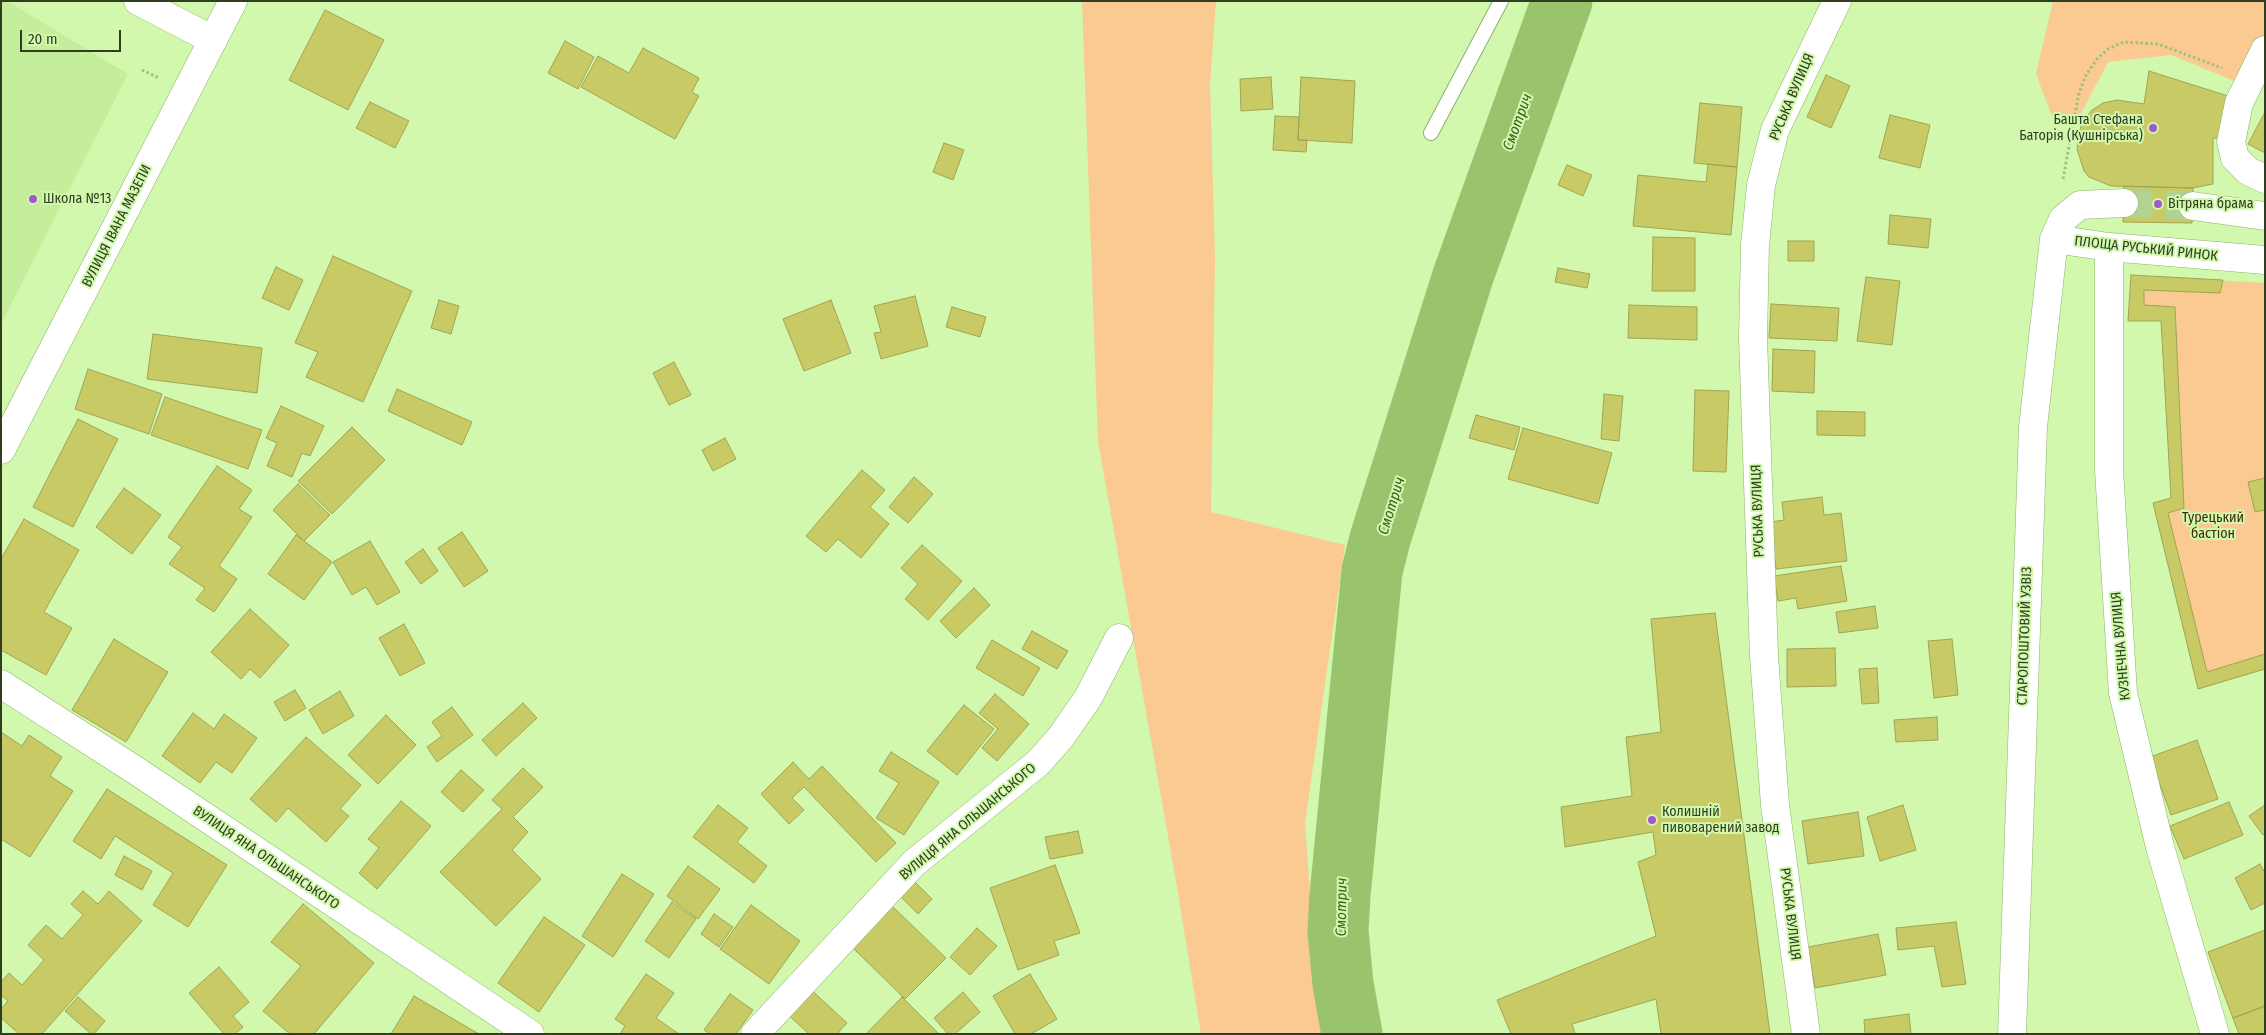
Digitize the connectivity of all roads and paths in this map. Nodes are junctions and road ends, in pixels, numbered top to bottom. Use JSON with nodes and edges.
{"nodes":[{"id":1,"x":138,"y":1,"type":"edge"},
{"id":2,"x":233,"y":1,"type":"edge"},
{"id":3,"x":1501,"y":1,"type":"edge"},
{"id":4,"x":1837,"y":1,"type":"edge"},
{"id":5,"x":213,"y":40,"type":"junction"},
{"id":6,"x":2265,"y":50,"type":"edge"},
{"id":7,"x":142,"y":70,"type":"dead end"},
{"id":8,"x":160,"y":78,"type":"dead end"},
{"id":9,"x":2249,"y":80,"type":"junction"},
{"id":10,"x":1431,"y":132,"type":"dead end"},
{"id":11,"x":2265,"y":179,"type":"edge"},
{"id":12,"x":2062,"y":184,"type":"dead end"},
{"id":13,"x":2124,"y":202,"type":"tunnel mouth"},
{"id":14,"x":2193,"y":206,"type":"tunnel mouth"},
{"id":15,"x":2265,"y":216,"type":"edge"},
{"id":16,"x":2054,"y":239,"type":"junction"},
{"id":17,"x":2109,"y":247,"type":"junction"},
{"id":18,"x":2265,"y":260,"type":"edge"},
{"id":19,"x":1,"y":450,"type":"edge"},
{"id":20,"x":1119,"y":638,"type":"dead end"},
{"id":21,"x":1,"y":684,"type":"edge"},
{"id":22,"x":530,"y":1034,"type":"edge"},
{"id":23,"x":755,"y":1034,"type":"edge"},
{"id":24,"x":1806,"y":1034,"type":"edge"},
{"id":25,"x":2012,"y":1034,"type":"edge"},
{"id":26,"x":2215,"y":1034,"type":"edge"}],
"edges":[{"from":1,"to":5,"type":"street"},
{"from":2,"to":5,"type":"street","name":"ВУЛИЦЯ ІВАНА МАЗЕПИ"},
{"from":3,"to":10,"type":"lane"},
{"from":4,"to":24,"type":"street","name":"РУСЬКА ВУЛИЦЯ"},
{"from":5,"to":19,"type":"street","name":"ВУЛИЦЯ ІВАНА МАЗЕПИ"},
{"from":6,"to":9,"type":"street"},
{"from":7,"to":8,"type":"path"},
{"from":9,"to":11,"type":"street"},
{"from":9,"to":12,"type":"path"},
{"from":13,"to":16,"type":"street","name":"ПЛОЩА РУСЬКИЙ РИНОК"},
{"from":14,"to":15,"type":"street"},
{"from":16,"to":17,"type":"street","name":"ПЛОЩА РУСЬКИЙ РИНОК"},
{"from":16,"to":25,"type":"street","name":"СТАРОПОШТОВИЙ УЗВІЗ"},
{"from":17,"to":18,"type":"street","name":"ПЛОЩА РУСЬКИЙ РИНОК"},
{"from":17,"to":26,"type":"street","name":"КУЗНЕЧНА ВУЛИЦЯ"},
{"from":20,"to":23,"type":"street","name":"ВУЛИЦЯ ЯНА ОЛЬШАНСЬКОГО"},
{"from":21,"to":22,"type":"street","name":"ВУЛИЦЯ ЯНА ОЛЬШАНСЬКОГО"}]}
